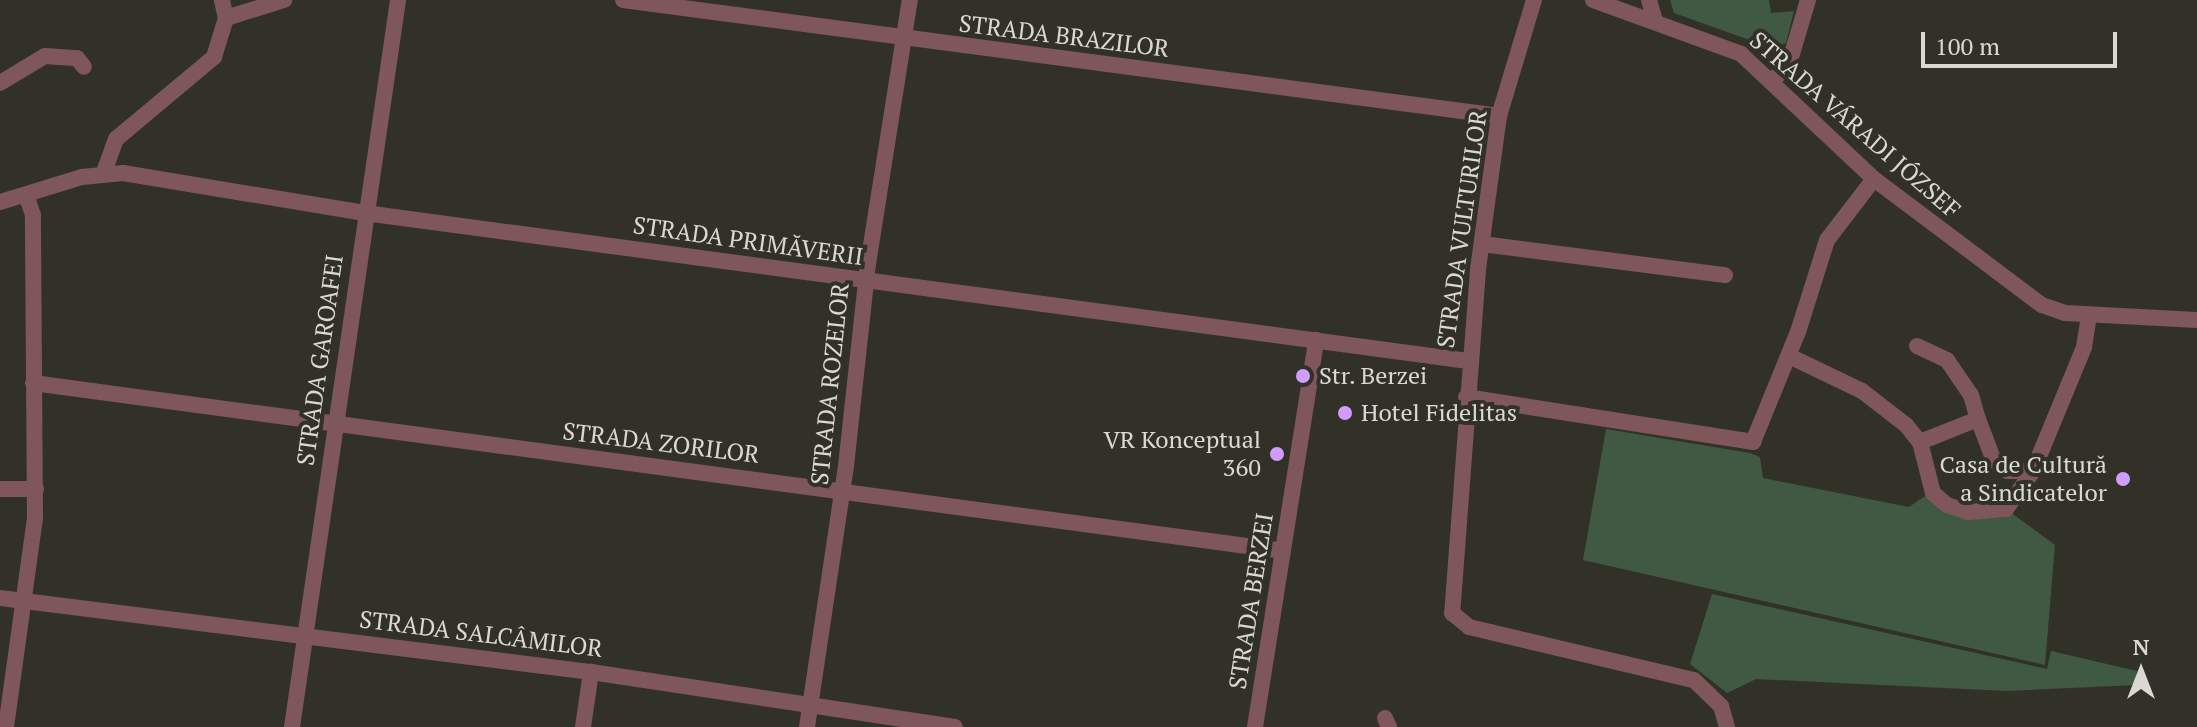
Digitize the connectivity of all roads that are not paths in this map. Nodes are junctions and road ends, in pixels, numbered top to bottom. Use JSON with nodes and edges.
{"nodes":[{"id":1,"x":222,"y":0,"type":"edge"},
{"id":2,"x":398,"y":0,"type":"edge"},
{"id":3,"x":623,"y":0,"type":"edge"},
{"id":4,"x":910,"y":0,"type":"edge"},
{"id":5,"x":1534,"y":0,"type":"edge"},
{"id":6,"x":1593,"y":0,"type":"edge"},
{"id":7,"x":1649,"y":0,"type":"edge"},
{"id":8,"x":1808,"y":0,"type":"edge"},
{"id":9,"x":275,"y":2,"type":"edge"},
{"id":10,"x":226,"y":18,"type":"junction"},
{"id":11,"x":1655,"y":21,"type":"junction"},
{"id":12,"x":903,"y":40,"type":"junction"},
{"id":13,"x":84,"y":67,"type":"dead end"},
{"id":14,"x":1772,"y":81,"type":"junction"},
{"id":15,"x":0,"y":83,"type":"edge"},
{"id":16,"x":1499,"y":116,"type":"junction"},
{"id":17,"x":104,"y":172,"type":"junction"},
{"id":18,"x":1874,"y":179,"type":"junction"},
{"id":19,"x":26,"y":195,"type":"junction"},
{"id":20,"x":0,"y":202,"type":"edge"},
{"id":21,"x":365,"y":213,"type":"junction"},
{"id":22,"x":1482,"y":244,"type":"junction"},
{"id":23,"x":1725,"y":275,"type":"dead end"},
{"id":24,"x":866,"y":282,"type":"junction"},
{"id":25,"x":2089,"y":315,"type":"junction"},
{"id":26,"x":2197,"y":320,"type":"edge"},
{"id":27,"x":1316,"y":340,"type":"junction"},
{"id":28,"x":1917,"y":346,"type":"dead end"},
{"id":29,"x":1789,"y":356,"type":"junction"},
{"id":30,"x":1468,"y":361,"type":"junction"},
{"id":31,"x":33,"y":383,"type":"junction"},
{"id":32,"x":1466,"y":397,"type":"junction"},
{"id":33,"x":1978,"y":419,"type":"junction"},
{"id":34,"x":334,"y":427,"type":"junction"},
{"id":35,"x":1920,"y":442,"type":"junction"},
{"id":36,"x":2033,"y":471,"type":"junction"},
{"id":37,"x":0,"y":489,"type":"edge"},
{"id":38,"x":36,"y":489,"type":"junction"},
{"id":39,"x":843,"y":491,"type":"junction"},
{"id":40,"x":1283,"y":551,"type":"junction"},
{"id":41,"x":0,"y":598,"type":"edge"},
{"id":42,"x":27,"y":598,"type":"junction"},
{"id":43,"x":304,"y":635,"type":"junction"},
{"id":44,"x":591,"y":672,"type":"junction"},
{"id":45,"x":810,"y":706,"type":"junction"},
{"id":46,"x":6,"y":727,"type":"edge"},
{"id":47,"x":292,"y":727,"type":"edge"},
{"id":48,"x":583,"y":727,"type":"edge"},
{"id":49,"x":807,"y":727,"type":"edge"},
{"id":50,"x":955,"y":727,"type":"edge"},
{"id":51,"x":1255,"y":727,"type":"edge"},
{"id":52,"x":1727,"y":727,"type":"edge"}],
"edges":[{"from":1,"to":10,"type":"street"},
{"from":2,"to":21,"type":"street","name":"STRADA GAROAFEI"},
{"from":3,"to":12,"type":"street","name":"STRADA BRAZILOR"},
{"from":4,"to":12,"type":"street","name":"STRADA ROZELOR"},
{"from":5,"to":16,"type":"street","name":"STRADA VULTURILOR"},
{"from":6,"to":11,"type":"street","name":"STRADA VÁRADI JÓZSEF"},
{"from":7,"to":11,"type":"street"},
{"from":8,"to":14,"type":"street"},
{"from":9,"to":10,"type":"street"},
{"from":10,"to":17,"type":"street"},
{"from":11,"to":14,"type":"street","name":"STRADA VÁRADI JÓZSEF"},
{"from":12,"to":16,"type":"street","name":"STRADA BRAZILOR"},
{"from":12,"to":24,"type":"street","name":"STRADA ROZELOR"},
{"from":13,"to":15,"type":"street"},
{"from":14,"to":18,"type":"street","name":"STRADA VÁRADI JÓZSEF"},
{"from":16,"to":22,"type":"street","name":"STRADA VULTURILOR"},
{"from":17,"to":19,"type":"street","name":"STRADA PRIMĂVERII"},
{"from":17,"to":21,"type":"street","name":"STRADA PRIMĂVERII"},
{"from":18,"to":25,"type":"street","name":"STRADA VÁRADI JÓZSEF"},
{"from":18,"to":29,"type":"street"},
{"from":19,"to":20,"type":"street","name":"STRADA PRIMĂVERII"},
{"from":19,"to":31,"type":"street"},
{"from":21,"to":24,"type":"street","name":"STRADA PRIMĂVERII"},
{"from":21,"to":34,"type":"street","name":"STRADA GAROAFEI"},
{"from":22,"to":23,"type":"street"},
{"from":22,"to":30,"type":"street","name":"STRADA VULTURILOR"},
{"from":24,"to":27,"type":"street","name":"STRADA PRIMĂVERII"},
{"from":24,"to":39,"type":"street","name":"STRADA ROZELOR"},
{"from":25,"to":26,"type":"street","name":"STRADA VÁRADI JÓZSEF"},
{"from":25,"to":36,"type":"street"},
{"from":27,"to":30,"type":"street","name":"STRADA PRIMĂVERII"},
{"from":27,"to":40,"type":"street","name":"STRADA BERZEI"},
{"from":28,"to":33,"type":"street"},
{"from":29,"to":32,"type":"street"},
{"from":29,"to":35,"type":"street"},
{"from":30,"to":32,"type":"street","name":"STRADA VULTURILOR"},
{"from":31,"to":34,"type":"street","name":"STRADA ZORILOR"},
{"from":31,"to":38,"type":"street"},
{"from":32,"to":52,"type":"street","name":"STRADA VULTURILOR"},
{"from":33,"to":35,"type":"street"},
{"from":33,"to":36,"type":"street"},
{"from":34,"to":39,"type":"street","name":"STRADA ZORILOR"},
{"from":34,"to":43,"type":"street","name":"STRADA GAROAFEI"},
{"from":35,"to":36,"type":"street"},
{"from":37,"to":38,"type":"street"},
{"from":38,"to":42,"type":"street"},
{"from":39,"to":40,"type":"street","name":"STRADA ZORILOR"},
{"from":39,"to":45,"type":"street","name":"STRADA ROZELOR"},
{"from":40,"to":51,"type":"street","name":"STRADA BERZEI"},
{"from":41,"to":42,"type":"street","name":"STRADA SALCÂMILOR"},
{"from":42,"to":43,"type":"street","name":"STRADA SALCÂMILOR"},
{"from":42,"to":46,"type":"street"},
{"from":43,"to":44,"type":"street","name":"STRADA SALCÂMILOR"},
{"from":43,"to":47,"type":"street","name":"STRADA GAROAFEI"},
{"from":44,"to":45,"type":"street","name":"STRADA SALCÂMILOR"},
{"from":44,"to":48,"type":"street"},
{"from":45,"to":49,"type":"street","name":"STRADA ROZELOR"},
{"from":45,"to":50,"type":"street","name":"STRADA SALCÂMILOR"}]}
